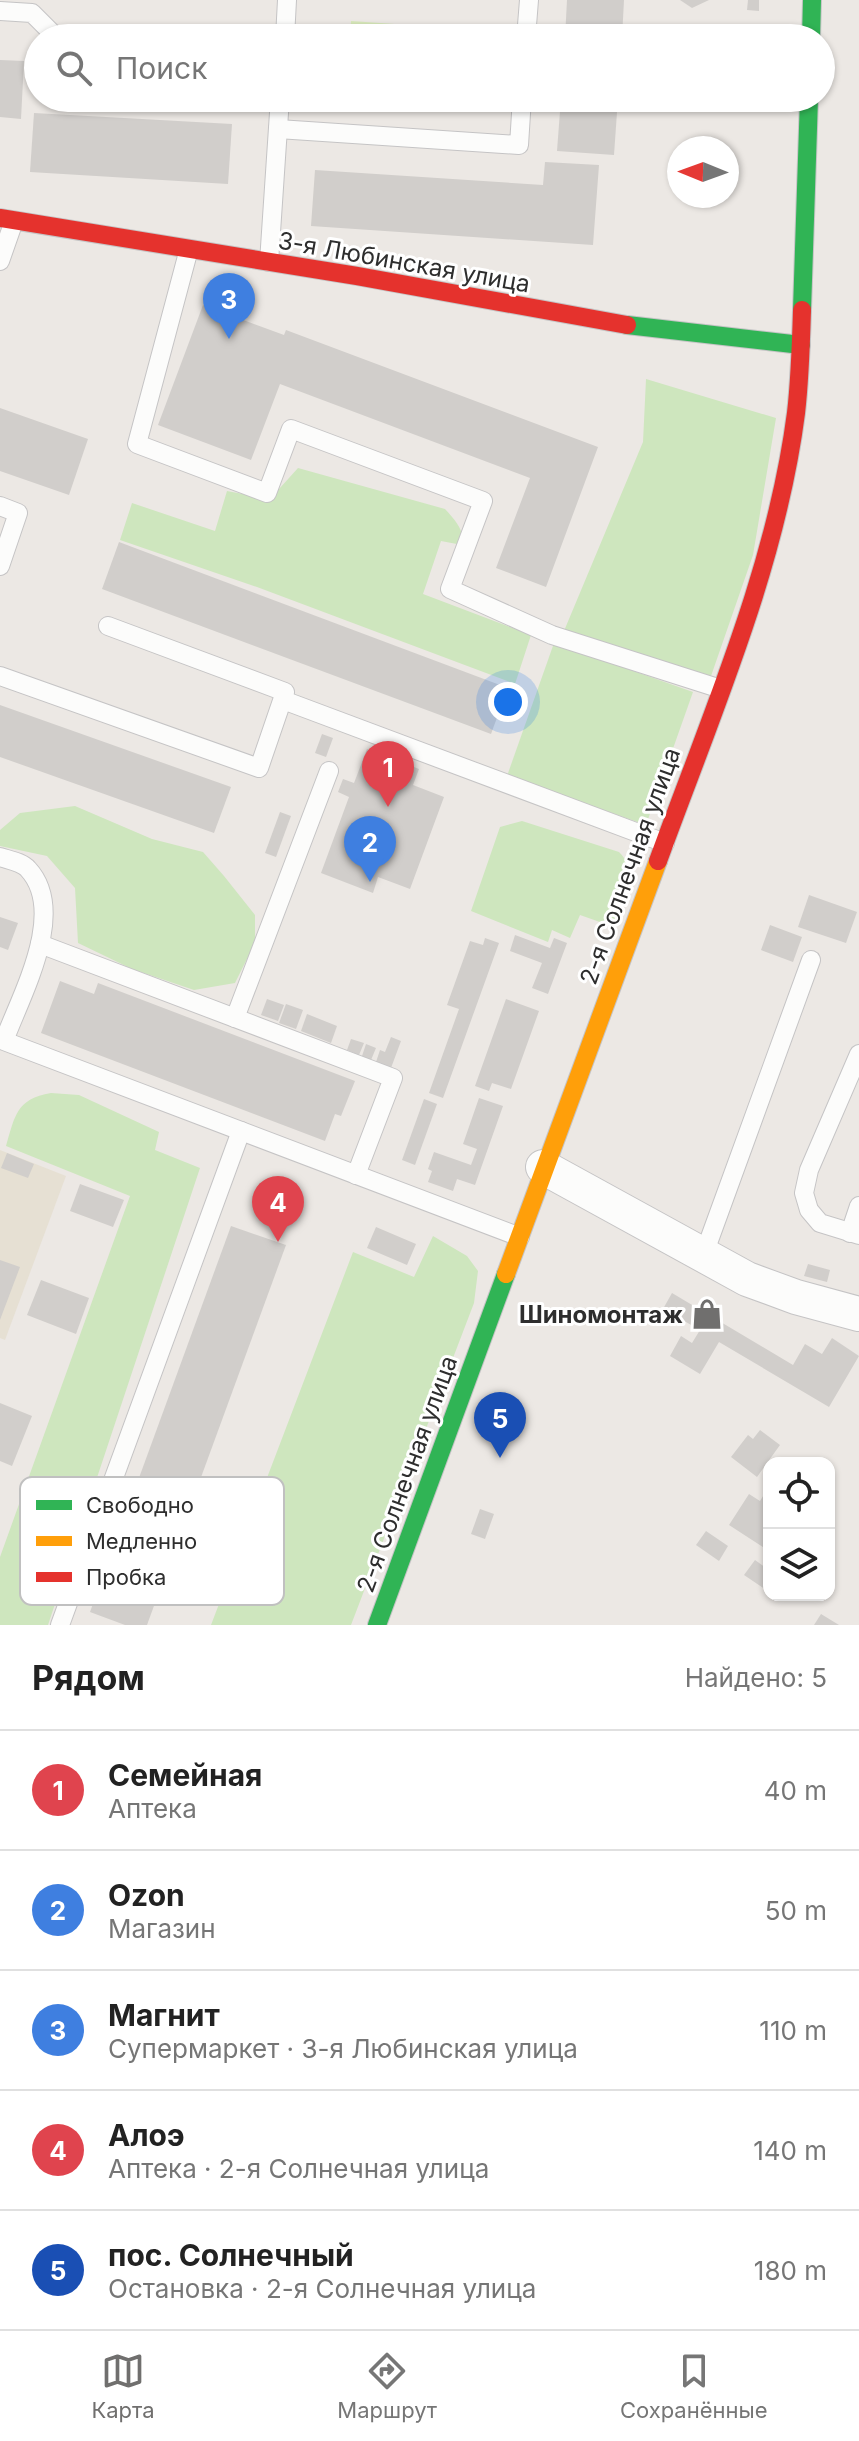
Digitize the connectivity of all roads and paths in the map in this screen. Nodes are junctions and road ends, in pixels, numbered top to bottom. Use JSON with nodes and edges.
{"nodes":[{"id":1,"x":287,"y":0,"type":"edge"},
{"id":2,"x":529,"y":0,"type":"edge"},
{"id":3,"x":812,"y":0,"type":"edge"},
{"id":4,"x":0,"y":11,"type":"edge"},
{"id":5,"x":43,"y":24,"type":"edge"},
{"id":6,"x":286,"y":24,"type":"edge"},
{"id":7,"x":527,"y":24,"type":"edge"},
{"id":8,"x":811,"y":24,"type":"edge"},
{"id":9,"x":279,"y":112,"type":"edge"},
{"id":10,"x":521,"y":112,"type":"edge"},
{"id":11,"x":809,"y":112,"type":"edge"},
{"id":12,"x":278,"y":129,"type":"junction"},
{"id":13,"x":7,"y":220,"type":"edge"},
{"id":14,"x":189,"y":249,"type":"junction"},
{"id":15,"x":0,"y":261,"type":"edge"},
{"id":16,"x":269,"y":262,"type":"junction"},
{"id":17,"x":801,"y":345,"type":"junction"},
{"id":18,"x":0,"y":506,"type":"edge"},
{"id":19,"x":0,"y":566,"type":"edge"},
{"id":20,"x":108,"y":626,"type":"dead end"},
{"id":21,"x":0,"y":676,"type":"edge"},
{"id":22,"x":721,"y":689,"type":"junction"},
{"id":23,"x":283,"y":700,"type":"junction"},
{"id":24,"x":329,"y":771,"type":"dead end"},
{"id":25,"x":665,"y":843,"type":"junction"},
{"id":26,"x":0,"y":857,"type":"edge"},
{"id":27,"x":40,"y":944,"type":"junction"},
{"id":28,"x":811,"y":960,"type":"dead end"},
{"id":29,"x":235,"y":1018,"type":"junction"},
{"id":30,"x":2,"y":1045,"type":"edge"},
{"id":31,"x":859,"y":1054,"type":"edge"},
{"id":32,"x":241,"y":1131,"type":"junction"},
{"id":33,"x":543,"y":1167,"type":"junction"},
{"id":34,"x":356,"y":1175,"type":"junction"},
{"id":35,"x":859,"y":1206,"type":"edge"},
{"id":36,"x":854,"y":1234,"type":"edge"},
{"id":37,"x":520,"y":1237,"type":"junction"},
{"id":38,"x":704,"y":1254,"type":"junction"},
{"id":39,"x":859,"y":1314,"type":"edge"},
{"id":40,"x":114,"y":1477,"type":"edge"},
{"id":41,"x":67,"y":1605,"type":"edge"},
{"id":42,"x":60,"y":1625,"type":"edge"},
{"id":43,"x":377,"y":1625,"type":"edge"}],
"edges":[{"from":1,"to":6,"type":"lane"},
{"from":2,"to":7,"type":"lane"},
{"from":3,"to":8,"type":"main road"},
{"from":4,"to":5,"type":"lane"},
{"from":9,"to":12,"type":"lane"},
{"from":10,"to":12,"type":"lane"},
{"from":11,"to":17,"type":"main road","name":"2-я Солнечная улица"},
{"from":12,"to":16,"type":"lane"},
{"from":13,"to":14,"type":"main road","name":"3-я Любинская улица"},
{"from":13,"to":15,"type":"lane"},
{"from":14,"to":16,"type":"main road","name":"3-я Любинская улица"},
{"from":14,"to":22,"type":"lane"},
{"from":16,"to":17,"type":"main road","name":"3-я Любинская улица"},
{"from":17,"to":22,"type":"main road","name":"2-я Солнечная улица"},
{"from":18,"to":19,"type":"lane"},
{"from":20,"to":23,"type":"lane"},
{"from":21,"to":23,"type":"lane"},
{"from":22,"to":25,"type":"main road","name":"2-я Солнечная улица"},
{"from":23,"to":25,"type":"lane"},
{"from":24,"to":29,"type":"lane"},
{"from":25,"to":33,"type":"main road","name":"2-я Солнечная улица"},
{"from":26,"to":27,"type":"lane"},
{"from":27,"to":29,"type":"lane"},
{"from":27,"to":30,"type":"lane"},
{"from":28,"to":38,"type":"lane"},
{"from":29,"to":34,"type":"lane"},
{"from":30,"to":32,"type":"lane"},
{"from":31,"to":36,"type":"lane"},
{"from":32,"to":34,"type":"lane"},
{"from":32,"to":40,"type":"lane"},
{"from":33,"to":37,"type":"main road","name":"2-я Солнечная улица"},
{"from":33,"to":38,"type":"street"},
{"from":34,"to":37,"type":"lane"},
{"from":35,"to":36,"type":"lane"},
{"from":37,"to":43,"type":"main road","name":"2-я Солнечная улица"},
{"from":38,"to":39,"type":"street"},
{"from":41,"to":42,"type":"lane"}]}
